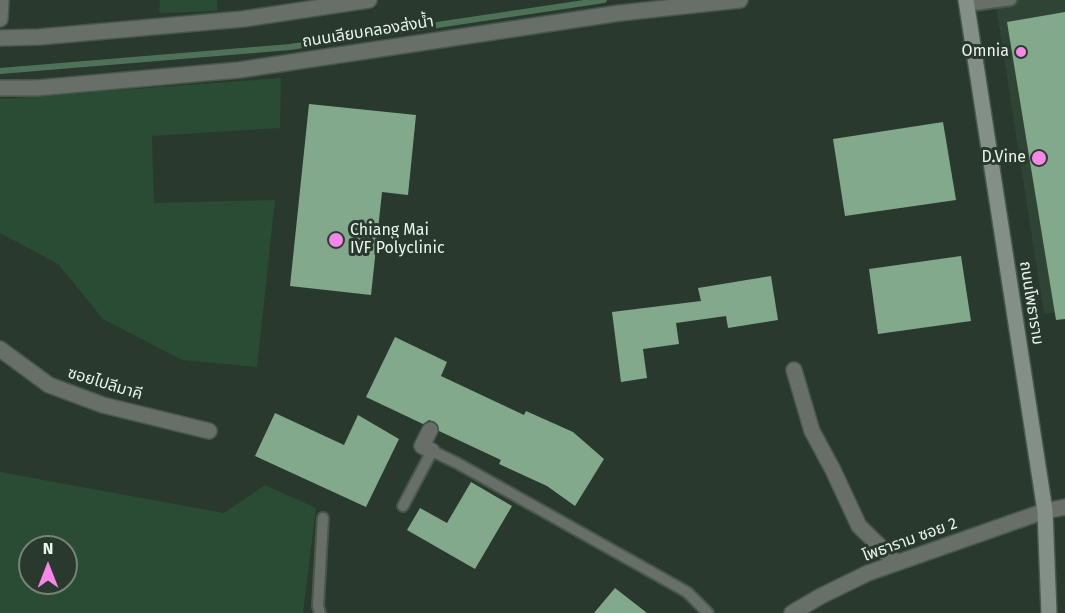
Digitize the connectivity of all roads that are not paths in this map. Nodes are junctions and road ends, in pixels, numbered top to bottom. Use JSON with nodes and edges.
{"nodes":[{"id":1,"x":2,"y":0,"type":"edge"},
{"id":2,"x":369,"y":0,"type":"edge"},
{"id":3,"x":740,"y":0,"type":"edge"},
{"id":4,"x":1011,"y":0,"type":"edge"},
{"id":5,"x":967,"y":3,"type":"edge"},
{"id":6,"x":0,"y":19,"type":"edge"},
{"id":7,"x":0,"y":38,"type":"edge"},
{"id":8,"x":0,"y":88,"type":"edge"},
{"id":9,"x":0,"y":349,"type":"edge"},
{"id":10,"x":794,"y":370,"type":"dead end"},
{"id":11,"x":430,"y":430,"type":"dead end"},
{"id":12,"x":209,"y":431,"type":"dead end"},
{"id":13,"x":432,"y":451,"type":"junction"},
{"id":14,"x":403,"y":506,"type":"dead end"},
{"id":15,"x":1065,"y":507,"type":"edge"},
{"id":16,"x":1045,"y":511,"type":"junction"},
{"id":17,"x":323,"y":518,"type":"dead end"},
{"id":18,"x":897,"y":563,"type":"junction"},
{"id":19,"x":320,"y":613,"type":"edge"},
{"id":20,"x":708,"y":613,"type":"edge"},
{"id":21,"x":792,"y":613,"type":"edge"},
{"id":22,"x":1049,"y":613,"type":"edge"}],
"edges":[{"from":1,"to":6,"type":"street"},
{"from":2,"to":7,"type":"street","name":"ถนนเลียบคลองส่งน้ำ"},
{"from":3,"to":8,"type":"street","name":"ถนนเลียบคลองส่งน้ำ"},
{"from":4,"to":5,"type":"lane"},
{"from":5,"to":16,"type":"street","name":"ถนนโพธาราม"},
{"from":9,"to":12,"type":"street","name":"ซอยไปลีมาคี"},
{"from":10,"to":18,"type":"street"},
{"from":11,"to":13,"type":"street"},
{"from":13,"to":14,"type":"lane"},
{"from":13,"to":20,"type":"lane"},
{"from":15,"to":16,"type":"street","name":"โพธาราม ซอย 2"},
{"from":16,"to":18,"type":"street","name":"โพธาราม ซอย 2"},
{"from":16,"to":22,"type":"street","name":"ถนนโพธาราม"},
{"from":17,"to":19,"type":"lane"},
{"from":18,"to":21,"type":"street","name":"โพธาราม ซอย 2"}]}
